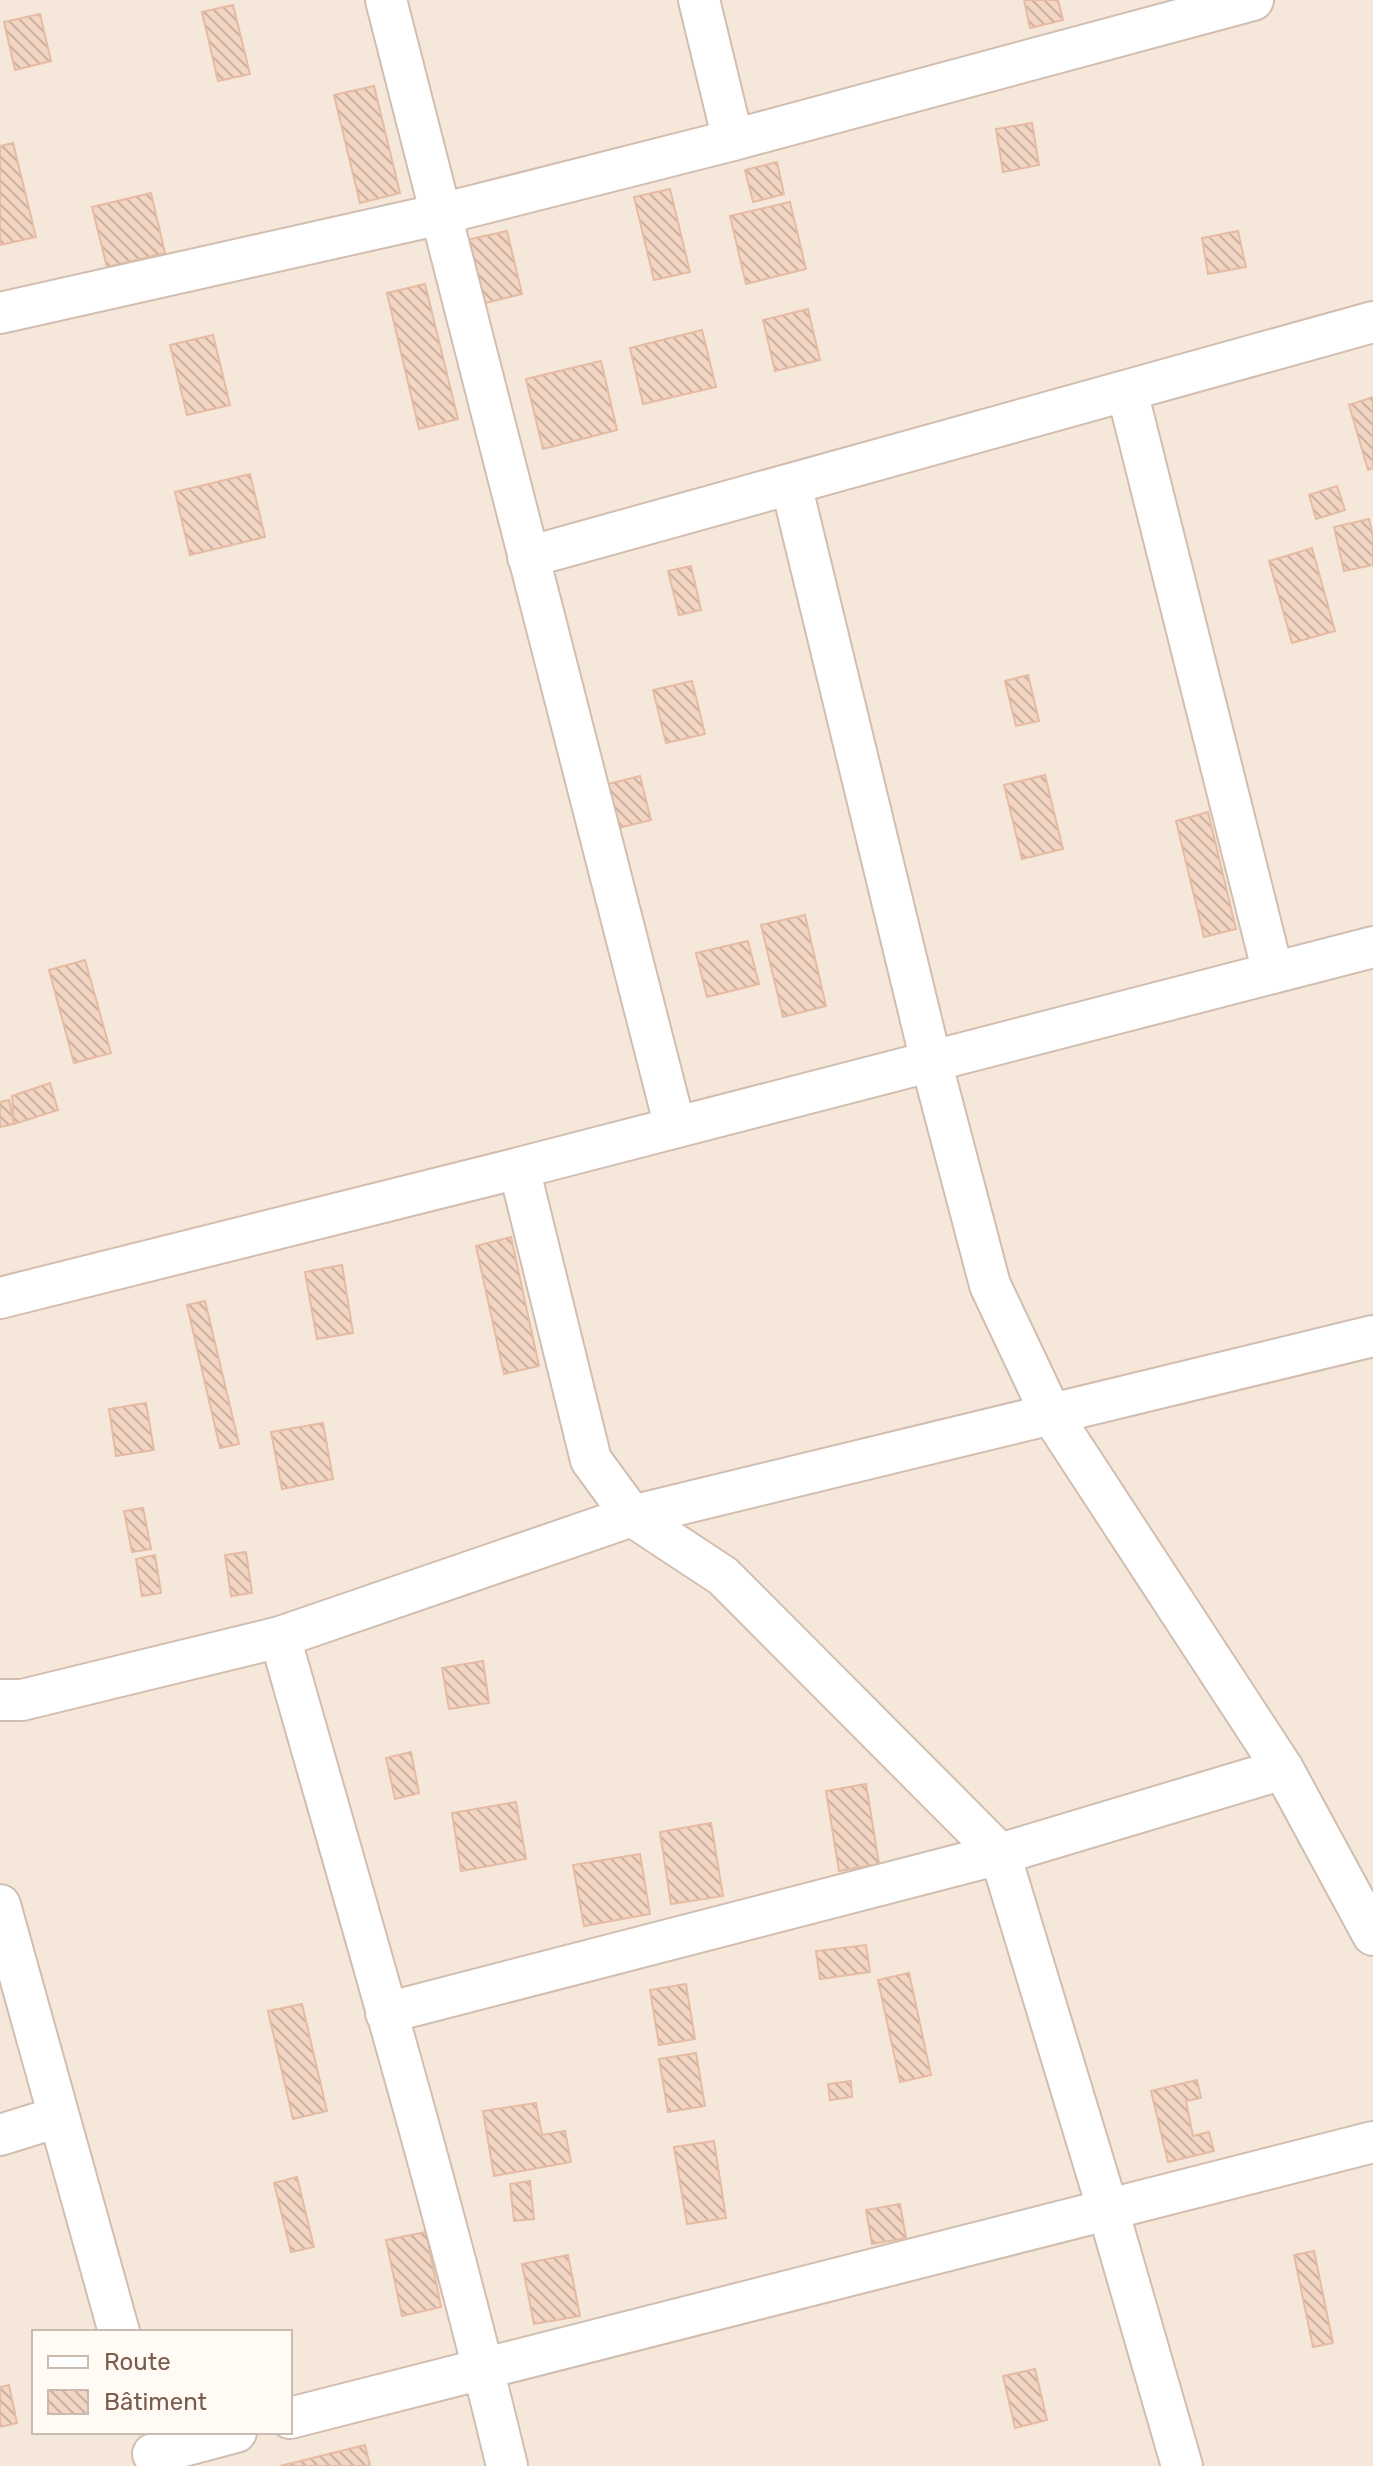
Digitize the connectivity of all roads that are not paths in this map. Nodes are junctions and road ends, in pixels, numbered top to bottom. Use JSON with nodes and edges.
{"nodes":[{"id":1,"x":386,"y":0,"type":"edge"},
{"id":2,"x":699,"y":0,"type":"edge"},
{"id":3,"x":1253,"y":0,"type":"edge"},
{"id":4,"x":733,"y":140,"type":"junction"},
{"id":5,"x":441,"y":214,"type":"junction"},
{"id":6,"x":0,"y":313,"type":"edge"},
{"id":7,"x":1373,"y":322,"type":"edge"},
{"id":8,"x":1127,"y":391,"type":"junction"},
{"id":9,"x":791,"y":484,"type":"junction"},
{"id":10,"x":528,"y":557,"type":"junction"},
{"id":11,"x":1373,"y":947,"type":"edge"},
{"id":12,"x":1273,"y":973,"type":"junction"},
{"id":13,"x":931,"y":1061,"type":"junction"},
{"id":14,"x":675,"y":1127,"type":"junction"},
{"id":15,"x":519,"y":1168,"type":"junction"},
{"id":16,"x":0,"y":1298,"type":"edge"},
{"id":17,"x":1373,"y":1336,"type":"edge"},
{"id":18,"x":1051,"y":1414,"type":"junction"},
{"id":19,"x":632,"y":1516,"type":"junction"},
{"id":20,"x":280,"y":1637,"type":"junction"},
{"id":21,"x":0,"y":1700,"type":"edge"},
{"id":22,"x":1283,"y":1769,"type":"junction"},
{"id":23,"x":1000,"y":1854,"type":"junction"},
{"id":24,"x":0,"y":1905,"type":"edge"},
{"id":25,"x":1373,"y":1935,"type":"edge"},
{"id":26,"x":386,"y":2013,"type":"junction"},
{"id":27,"x":58,"y":2117,"type":"junction"},
{"id":28,"x":0,"y":2135,"type":"edge"},
{"id":29,"x":1373,"y":2142,"type":"edge"},
{"id":30,"x":1108,"y":2210,"type":"junction"},
{"id":31,"x":118,"y":2330,"type":"edge"},
{"id":32,"x":483,"y":2367,"type":"junction"},
{"id":33,"x":292,"y":2417,"type":"edge"},
{"id":34,"x":227,"y":2434,"type":"edge"},
{"id":35,"x":152,"y":2451,"type":"edge"},
{"id":36,"x":507,"y":2466,"type":"edge"},
{"id":37,"x":1182,"y":2466,"type":"edge"}],
"edges":[{"from":1,"to":5,"type":"street"},
{"from":2,"to":4,"type":"street"},
{"from":3,"to":4,"type":"street"},
{"from":4,"to":5,"type":"street"},
{"from":5,"to":6,"type":"street"},
{"from":5,"to":10,"type":"street"},
{"from":7,"to":8,"type":"street"},
{"from":8,"to":9,"type":"street"},
{"from":8,"to":12,"type":"street"},
{"from":9,"to":10,"type":"street"},
{"from":9,"to":13,"type":"street"},
{"from":10,"to":14,"type":"street"},
{"from":11,"to":12,"type":"street"},
{"from":12,"to":13,"type":"street"},
{"from":13,"to":14,"type":"street"},
{"from":13,"to":18,"type":"street"},
{"from":14,"to":15,"type":"street"},
{"from":15,"to":16,"type":"street"},
{"from":15,"to":19,"type":"street"},
{"from":17,"to":18,"type":"street"},
{"from":18,"to":19,"type":"street"},
{"from":18,"to":22,"type":"street"},
{"from":19,"to":20,"type":"street"},
{"from":19,"to":23,"type":"street"},
{"from":20,"to":21,"type":"street"},
{"from":20,"to":26,"type":"street"},
{"from":22,"to":23,"type":"street"},
{"from":22,"to":25,"type":"street"},
{"from":23,"to":26,"type":"street"},
{"from":23,"to":30,"type":"street"},
{"from":24,"to":27,"type":"street"},
{"from":26,"to":32,"type":"street"},
{"from":27,"to":28,"type":"street"},
{"from":27,"to":31,"type":"street"},
{"from":29,"to":30,"type":"street"},
{"from":30,"to":32,"type":"street"},
{"from":30,"to":37,"type":"street"},
{"from":32,"to":33,"type":"street"},
{"from":32,"to":36,"type":"street"},
{"from":34,"to":35,"type":"street"}]}
